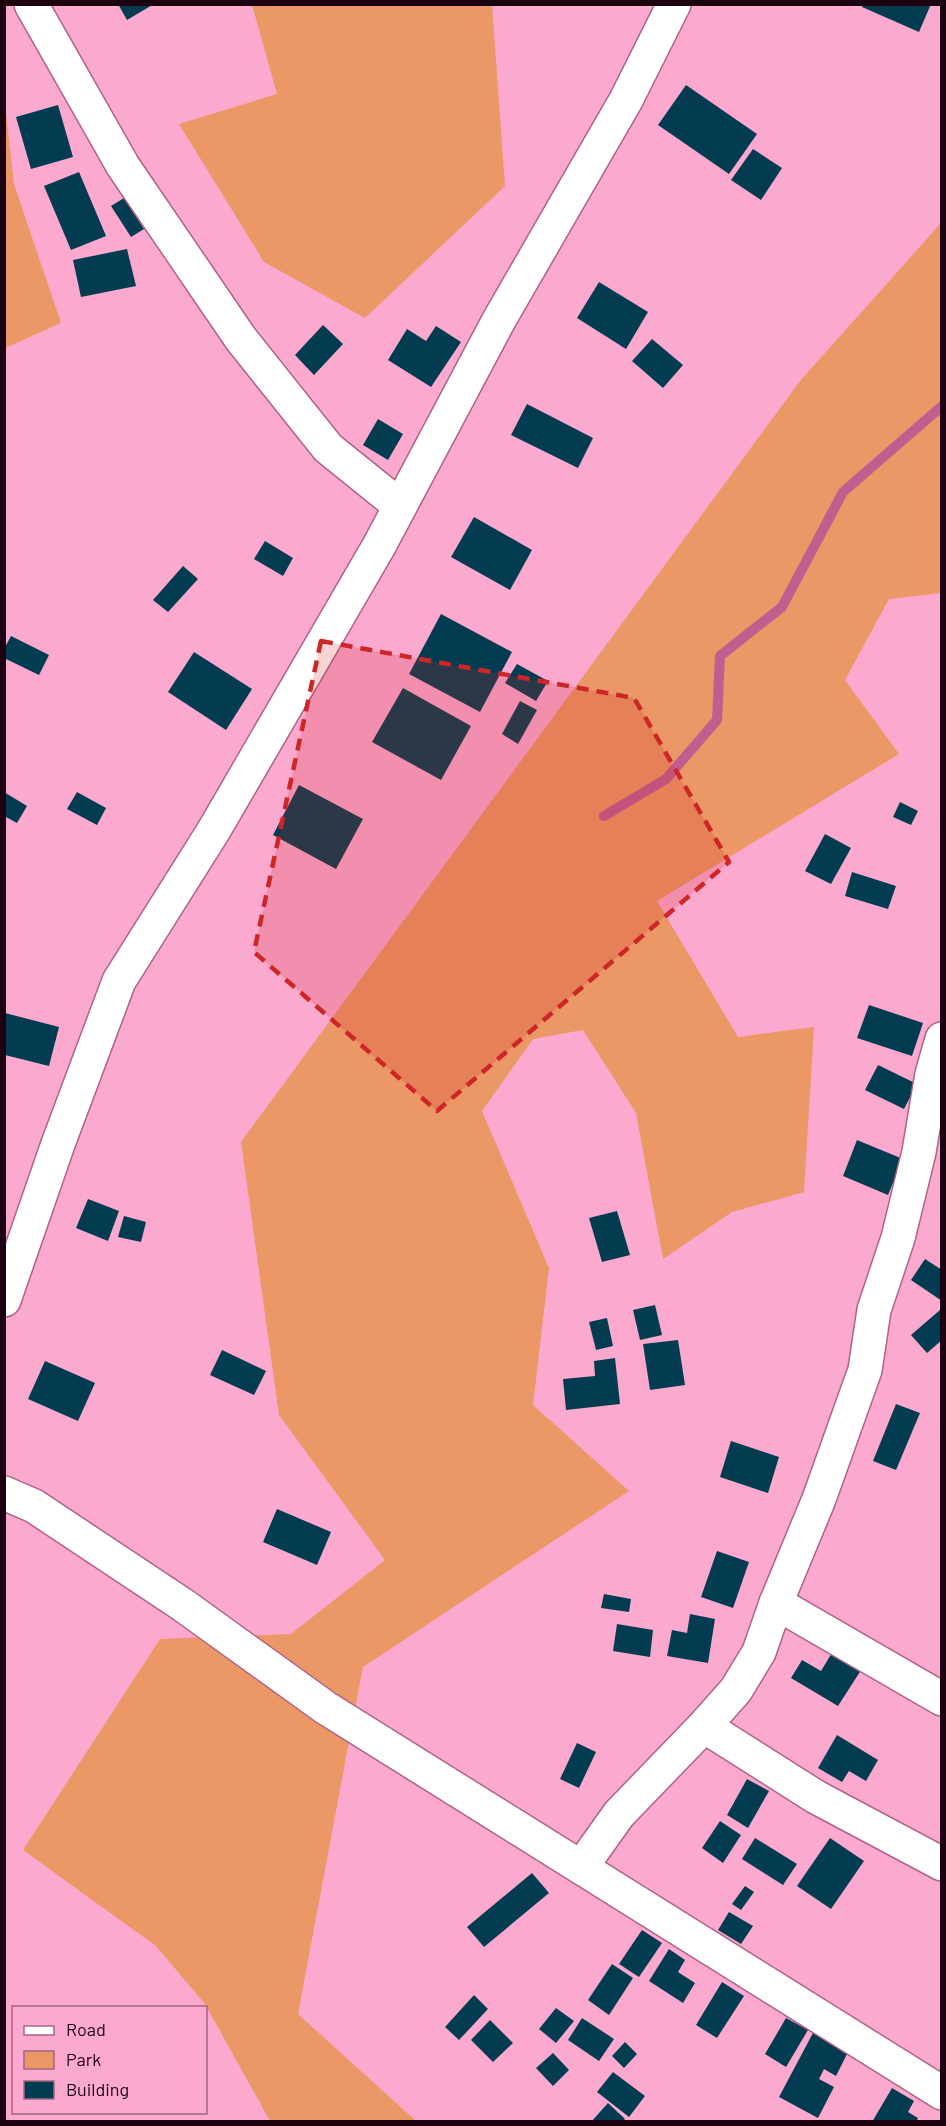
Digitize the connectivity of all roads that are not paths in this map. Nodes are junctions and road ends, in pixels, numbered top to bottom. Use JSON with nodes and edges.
{"nodes":[{"id":1,"x":31,"y":4,"type":"edge"},
{"id":2,"x":674,"y":4,"type":"edge"},
{"id":3,"x":400,"y":506,"type":"junction"},
{"id":4,"x":942,"y":1039,"type":"edge"},
{"id":5,"x":921,"y":1149,"type":"edge"},
{"id":6,"x":4,"y":1300,"type":"edge"},
{"id":7,"x":4,"y":1493,"type":"edge"},
{"id":8,"x":776,"y":1603,"type":"junction"},
{"id":9,"x":942,"y":1699,"type":"edge"},
{"id":10,"x":704,"y":1726,"type":"junction"},
{"id":11,"x":942,"y":1864,"type":"edge"},
{"id":12,"x":582,"y":1866,"type":"junction"},
{"id":13,"x":942,"y":2093,"type":"edge"}],
"edges":[{"from":1,"to":3,"type":"street"},
{"from":2,"to":3,"type":"street"},
{"from":3,"to":6,"type":"street"},
{"from":4,"to":5,"type":"street"},
{"from":5,"to":8,"type":"street"},
{"from":7,"to":12,"type":"street"},
{"from":8,"to":9,"type":"street"},
{"from":8,"to":10,"type":"street"},
{"from":10,"to":11,"type":"street"},
{"from":10,"to":12,"type":"street"},
{"from":12,"to":13,"type":"street"}]}
